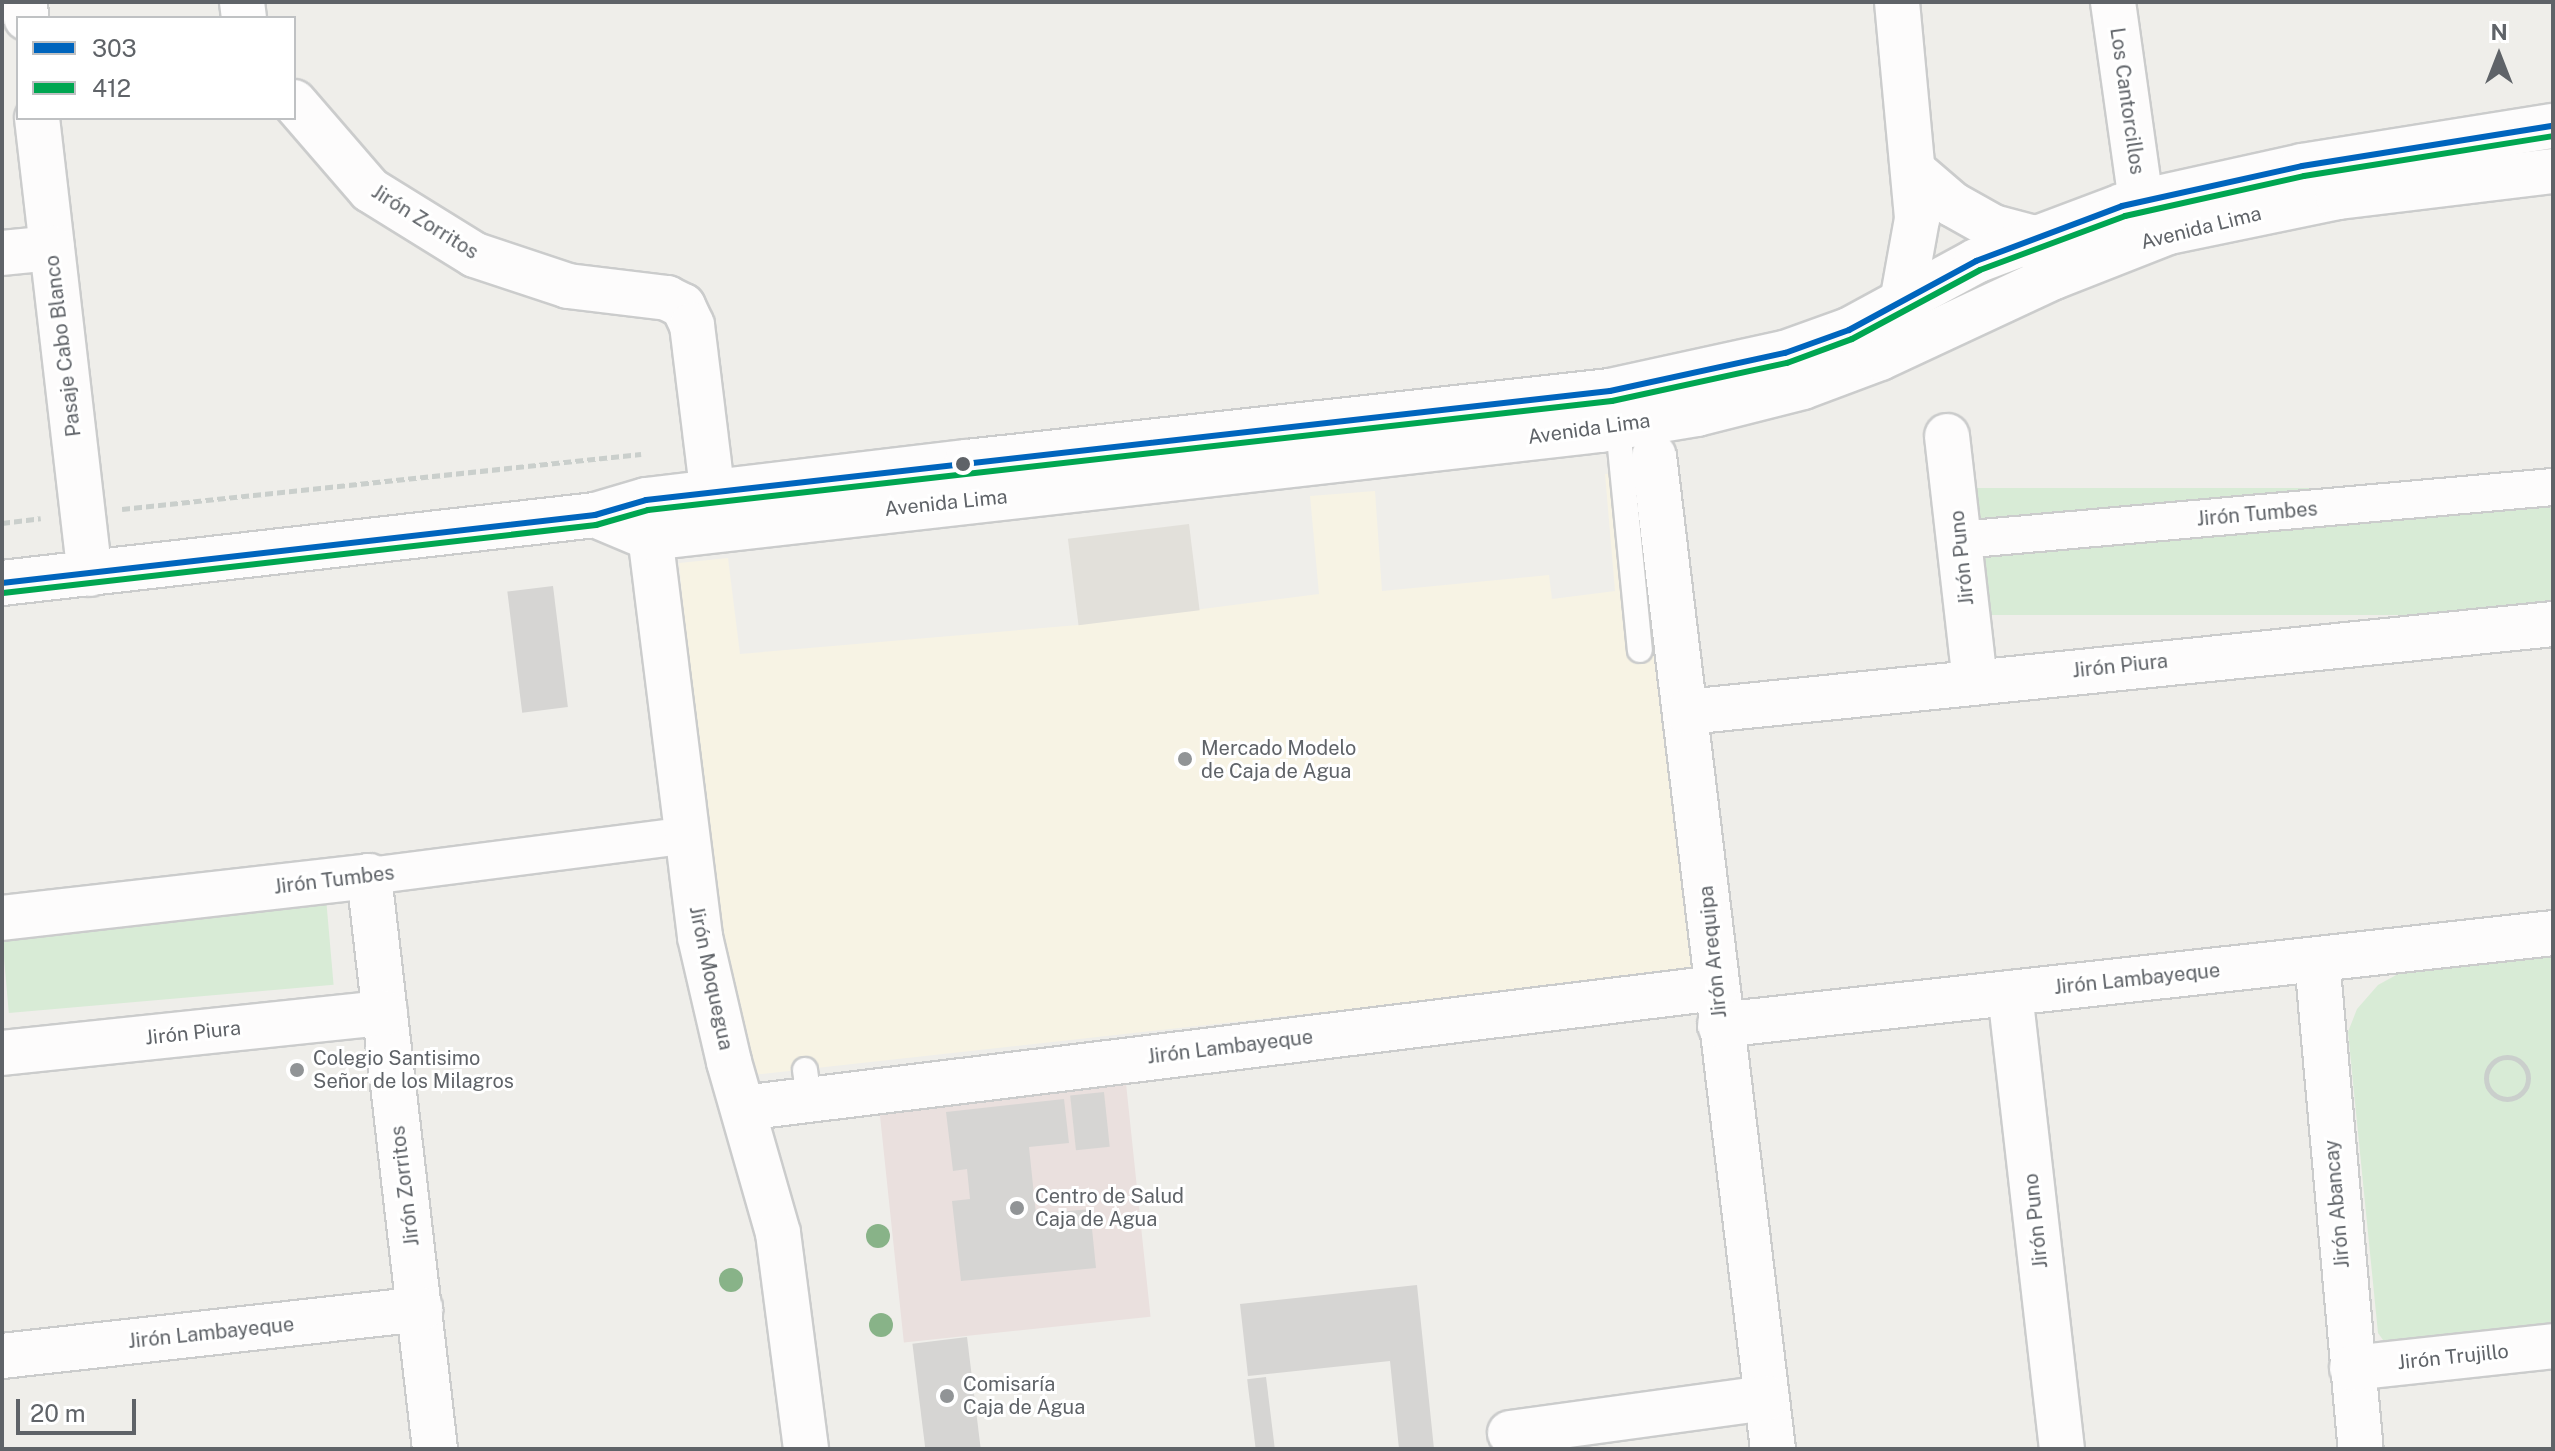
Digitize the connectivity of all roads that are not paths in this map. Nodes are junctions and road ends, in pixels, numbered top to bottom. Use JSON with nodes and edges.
{"nodes":[{"id":1,"x":1897,"y":2,"type":"edge"},
{"id":2,"x":2113,"y":2,"type":"edge"},
{"id":3,"x":296,"y":104,"type":"edge"},
{"id":4,"x":37,"y":120,"type":"edge"},
{"id":5,"x":2553,"y":126,"type":"edge"},
{"id":6,"x":2553,"y":171,"type":"edge"},
{"id":7,"x":1916,"y":173,"type":"junction"},
{"id":8,"x":2141,"y":200,"type":"junction"},
{"id":9,"x":2031,"y":237,"type":"junction"},
{"id":10,"x":52,"y":248,"type":"junction"},
{"id":11,"x":2,"y":253,"type":"edge"},
{"id":12,"x":2054,"y":277,"type":"junction"},
{"id":13,"x":1902,"y":302,"type":"junction"},
{"id":14,"x":1618,"y":427,"type":"junction"},
{"id":15,"x":1947,"y":436,"type":"dead end"},
{"id":16,"x":1654,"y":456,"type":"dead end"},
{"id":17,"x":2553,"y":487,"type":"edge"},
{"id":18,"x":715,"y":511,"type":"junction"},
{"id":19,"x":648,"y":519,"type":"junction"},
{"id":20,"x":1960,"y":540,"type":"junction"},
{"id":21,"x":90,"y":574,"type":"junction"},
{"id":22,"x":2,"y":583,"type":"edge"},
{"id":23,"x":2553,"y":624,"type":"edge"},
{"id":24,"x":1640,"y":650,"type":"dead end"},
{"id":25,"x":1975,"y":680,"type":"junction"},
{"id":26,"x":1687,"y":712,"type":"junction"},
{"id":27,"x":665,"y":838,"type":"dead end"},
{"id":28,"x":369,"y":876,"type":"junction"},
{"id":29,"x":2,"y":918,"type":"edge"},
{"id":30,"x":2553,"y":933,"type":"edge"},
{"id":31,"x":2317,"y":960,"type":"junction"},
{"id":32,"x":2010,"y":993,"type":"junction"},
{"id":33,"x":1718,"y":1006,"type":"junction"},
{"id":34,"x":385,"y":1013,"type":"junction"},
{"id":35,"x":2,"y":1053,"type":"edge"},
{"id":36,"x":743,"y":1108,"type":"junction"},
{"id":37,"x":420,"y":1309,"type":"junction"},
{"id":38,"x":2553,"y":1346,"type":"edge"},
{"id":39,"x":2,"y":1356,"type":"edge"},
{"id":40,"x":2352,"y":1368,"type":"junction"},
{"id":41,"x":1767,"y":1398,"type":"junction"},
{"id":42,"x":1510,"y":1433,"type":"dead end"},
{"id":43,"x":435,"y":1449,"type":"edge"},
{"id":44,"x":806,"y":1449,"type":"edge"},
{"id":45,"x":1773,"y":1449,"type":"edge"},
{"id":46,"x":2062,"y":1449,"type":"edge"},
{"id":47,"x":2361,"y":1449,"type":"edge"}],
"edges":[{"from":1,"to":7,"type":"street"},
{"from":2,"to":8,"type":"street","name":"Los Cantorcillos"},
{"from":3,"to":18,"type":"street","name":"Jirón Zorritos"},
{"from":4,"to":10,"type":"street","name":"Pasaje Cabo Blanco"},
{"from":5,"to":8,"type":"street","name":"Avenida Lima"},
{"from":6,"to":12,"type":"street","name":"Avenida Lima"},
{"from":7,"to":9,"type":"street"},
{"from":7,"to":13,"type":"street"},
{"from":8,"to":9,"type":"street","name":"Avenida Lima"},
{"from":9,"to":12,"type":"street"},
{"from":9,"to":13,"type":"street","name":"Avenida Lima"},
{"from":10,"to":11,"type":"street"},
{"from":10,"to":21,"type":"street","name":"Pasaje Cabo Blanco"},
{"from":12,"to":14,"type":"street","name":"Avenida Lima"},
{"from":13,"to":18,"type":"street","name":"Avenida Lima"},
{"from":14,"to":18,"type":"street","name":"Avenida Lima"},
{"from":14,"to":24,"type":"lane"},
{"from":15,"to":20,"type":"street","name":"Jirón Puno"},
{"from":16,"to":26,"type":"street","name":"Jirón Arequipa"},
{"from":17,"to":20,"type":"street","name":"Jirón Tumbes"},
{"from":18,"to":19,"type":"street","name":"Avenida Lima"},
{"from":19,"to":21,"type":"street"},
{"from":19,"to":36,"type":"street","name":"Jirón Moquegua"},
{"from":20,"to":25,"type":"street","name":"Jirón Puno"},
{"from":21,"to":22,"type":"street"},
{"from":23,"to":25,"type":"street","name":"Jirón Piura"},
{"from":25,"to":26,"type":"street","name":"Jirón Piura"},
{"from":26,"to":33,"type":"street","name":"Jirón Arequipa"},
{"from":27,"to":28,"type":"street","name":"Jirón Tumbes"},
{"from":28,"to":29,"type":"street","name":"Jirón Tumbes"},
{"from":28,"to":34,"type":"street","name":"Jirón Zorritos"},
{"from":30,"to":31,"type":"street","name":"Jirón Lambayeque"},
{"from":31,"to":32,"type":"street","name":"Jirón Lambayeque"},
{"from":31,"to":40,"type":"street","name":"Jirón Abancay"},
{"from":32,"to":33,"type":"street","name":"Jirón Lambayeque"},
{"from":32,"to":46,"type":"street","name":"Jirón Puno"},
{"from":33,"to":36,"type":"street","name":"Jirón Lambayeque"},
{"from":33,"to":41,"type":"street","name":"Jirón Arequipa"},
{"from":34,"to":35,"type":"street","name":"Jirón Piura"},
{"from":34,"to":37,"type":"street","name":"Jirón Zorritos"},
{"from":36,"to":44,"type":"street","name":"Jirón Moquegua"},
{"from":37,"to":39,"type":"street","name":"Jirón Lambayeque"},
{"from":37,"to":43,"type":"street","name":"Jirón Zorritos"},
{"from":38,"to":40,"type":"street","name":"Jirón Trujillo"},
{"from":40,"to":47,"type":"street","name":"Jirón Abancay"},
{"from":41,"to":42,"type":"street"},
{"from":41,"to":45,"type":"street","name":"Jirón Arequipa"}]}
